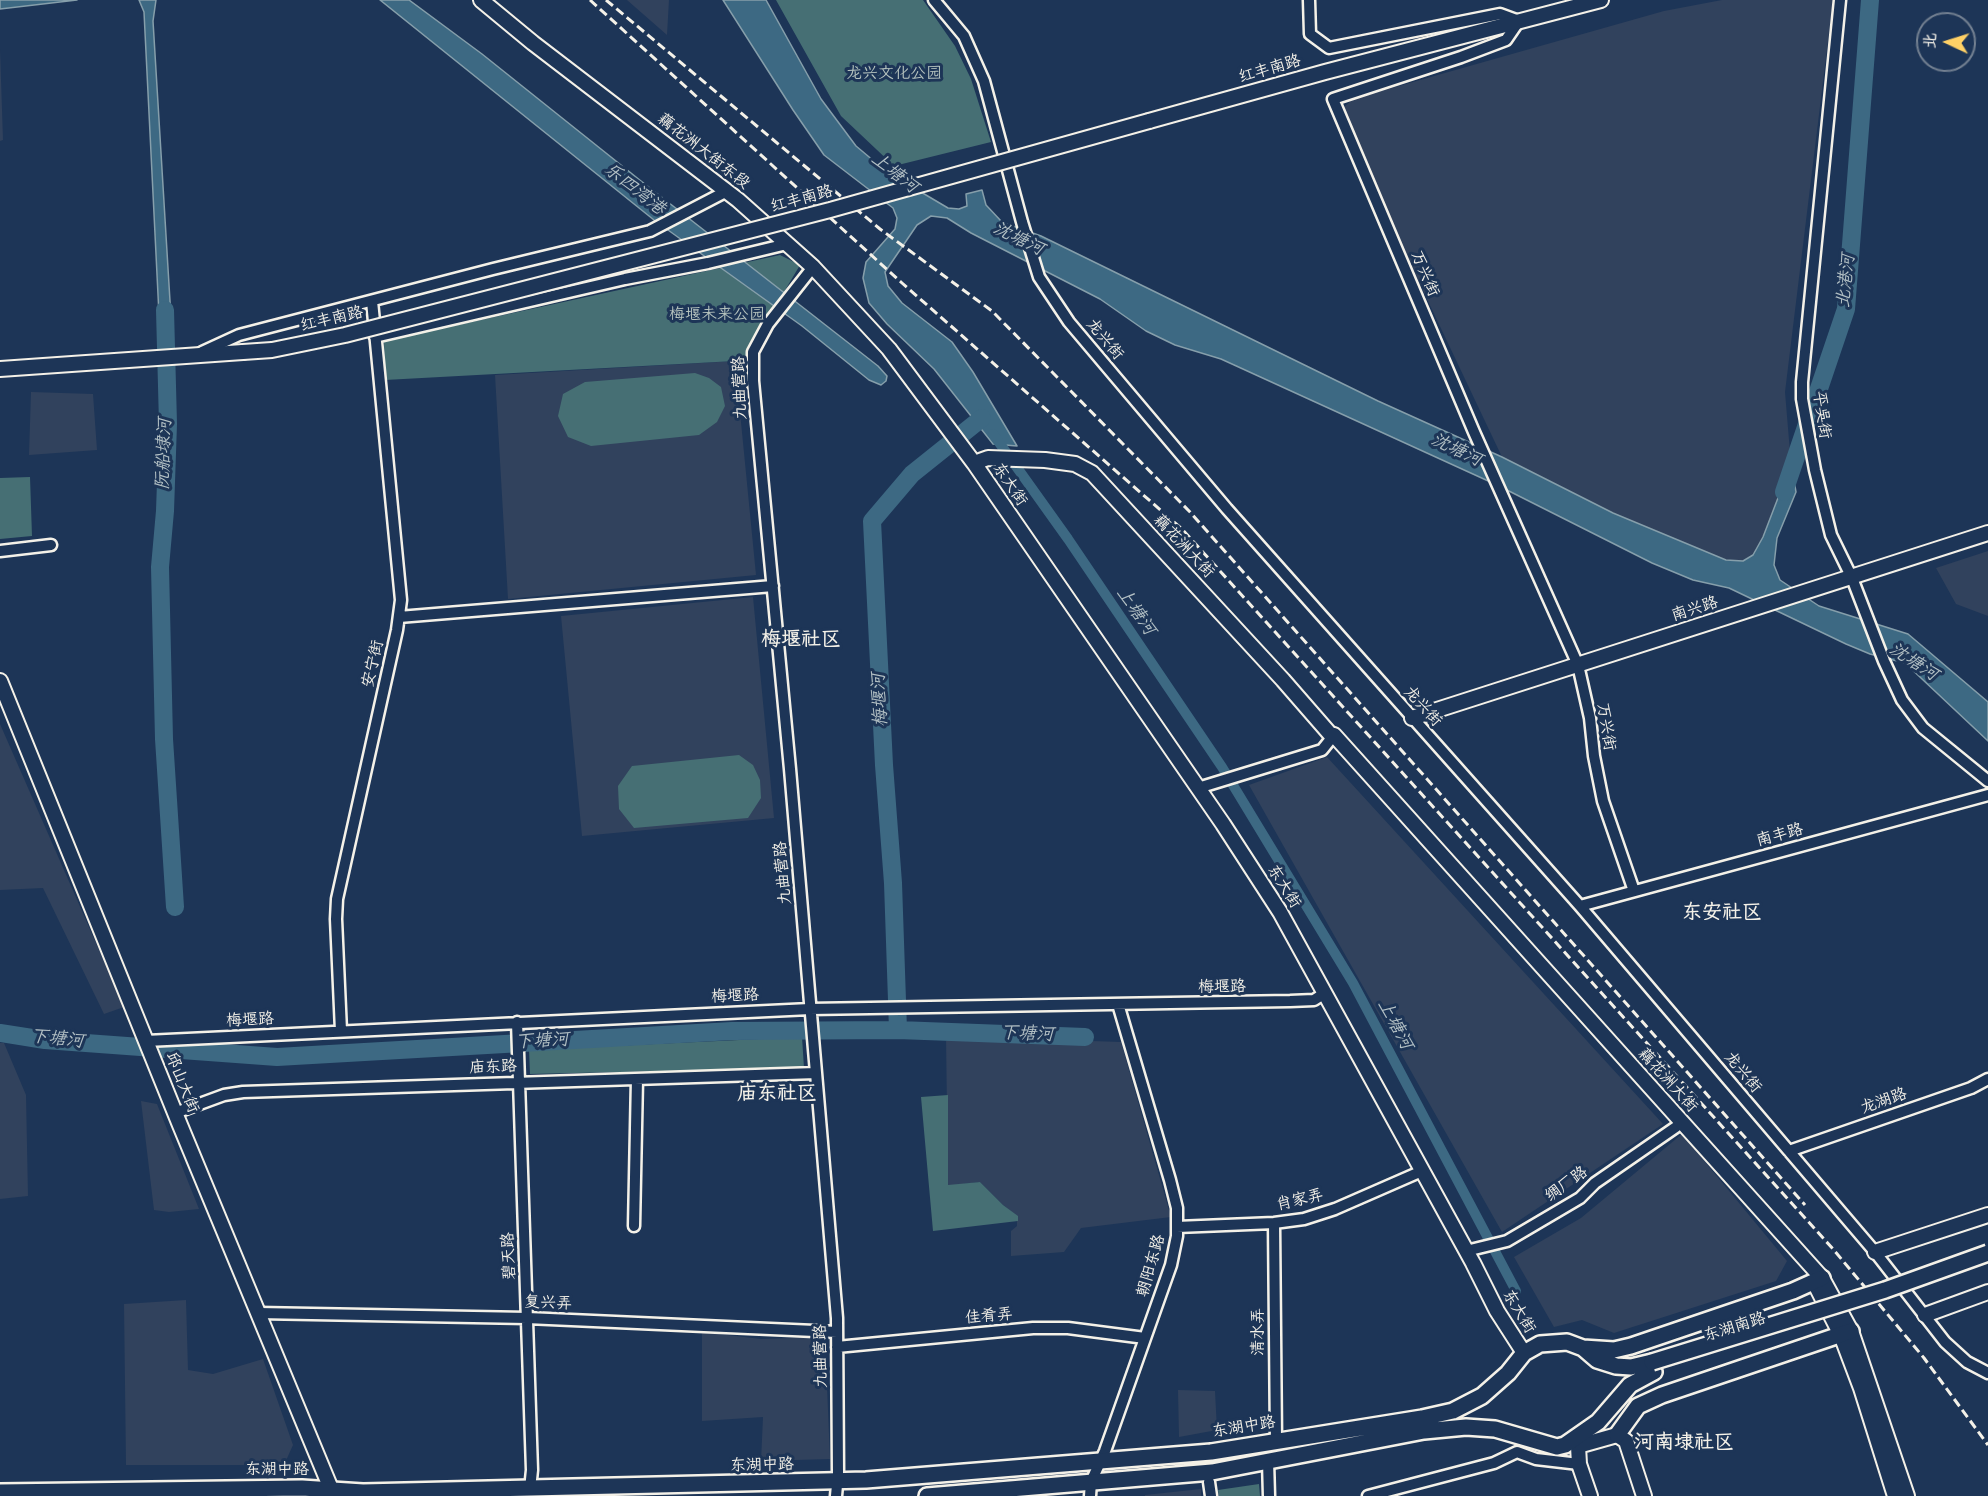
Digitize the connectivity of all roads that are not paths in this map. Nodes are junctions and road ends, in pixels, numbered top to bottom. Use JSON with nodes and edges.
{"nodes":[{"id":1,"x":481,"y":0,"type":"edge"},
{"id":2,"x":934,"y":0,"type":"edge"},
{"id":3,"x":1309,"y":0,"type":"edge"},
{"id":4,"x":1601,"y":0,"type":"edge"},
{"id":5,"x":1840,"y":0,"type":"edge"},
{"id":6,"x":1519,"y":21,"type":"junction"},
{"id":7,"x":727,"y":191,"type":"junction"},
{"id":8,"x":787,"y":244,"type":"junction"},
{"id":9,"x":813,"y":267,"type":"junction"},
{"id":10,"x":372,"y":301,"type":"junction"},
{"id":11,"x":375,"y":337,"type":"junction"},
{"id":12,"x":193,"y":356,"type":"junction"},
{"id":13,"x":0,"y":369,"type":"edge"},
{"id":14,"x":979,"y":461,"type":"junction"},
{"id":15,"x":1988,"y":533,"type":"edge"},
{"id":16,"x":51,"y":545,"type":"dead end"},
{"id":17,"x":0,"y":551,"type":"edge"},
{"id":18,"x":1852,"y":578,"type":"junction"},
{"id":19,"x":773,"y":586,"type":"junction"},
{"id":20,"x":399,"y":617,"type":"junction"},
{"id":21,"x":1578,"y":665,"type":"junction"},
{"id":22,"x":0,"y":681,"type":"edge"},
{"id":23,"x":1412,"y":718,"type":"junction"},
{"id":24,"x":1331,"y":736,"type":"junction"},
{"id":25,"x":1988,"y":781,"type":"edge"},
{"id":26,"x":1198,"y":788,"type":"junction"},
{"id":27,"x":1988,"y":795,"type":"edge"},
{"id":28,"x":1634,"y":891,"type":"junction"},
{"id":29,"x":1580,"y":906,"type":"junction"},
{"id":30,"x":1324,"y":993,"type":"junction"},
{"id":31,"x":1118,"y":1004,"type":"junction"},
{"id":32,"x":810,"y":1009,"type":"junction"},
{"id":33,"x":517,"y":1023,"type":"junction"},
{"id":34,"x":341,"y":1031,"type":"junction"},
{"id":35,"x":146,"y":1042,"type":"junction"},
{"id":36,"x":816,"y":1070,"type":"junction"},
{"id":37,"x":519,"y":1078,"type":"junction"},
{"id":38,"x":637,"y":1079,"type":"junction"},
{"id":39,"x":1988,"y":1079,"type":"edge"},
{"id":40,"x":175,"y":1113,"type":"junction"},
{"id":41,"x":1676,"y":1127,"type":"junction"},
{"id":42,"x":1789,"y":1151,"type":"junction"},
{"id":43,"x":1422,"y":1171,"type":"junction"},
{"id":44,"x":1988,"y":1215,"type":"edge"},
{"id":45,"x":1274,"y":1223,"type":"junction"},
{"id":46,"x":634,"y":1227,"type":"dead end"},
{"id":47,"x":1177,"y":1227,"type":"junction"},
{"id":48,"x":1466,"y":1251,"type":"junction"},
{"id":49,"x":1875,"y":1252,"type":"junction"},
{"id":50,"x":1988,"y":1253,"type":"edge"},
{"id":51,"x":1988,"y":1263,"type":"edge"},
{"id":52,"x":1818,"y":1280,"type":"junction"},
{"id":53,"x":1988,"y":1292,"type":"edge"},
{"id":54,"x":258,"y":1313,"type":"junction"},
{"id":55,"x":1925,"y":1315,"type":"junction"},
{"id":56,"x":527,"y":1318,"type":"junction"},
{"id":57,"x":837,"y":1332,"type":"junction"},
{"id":58,"x":1846,"y":1333,"type":"junction"},
{"id":59,"x":1145,"y":1338,"type":"junction"},
{"id":60,"x":837,"y":1347,"type":"junction"},
{"id":61,"x":1583,"y":1348,"type":"junction"},
{"id":62,"x":1524,"y":1353,"type":"junction"},
{"id":63,"x":1653,"y":1367,"type":"junction"},
{"id":64,"x":1988,"y":1372,"type":"edge"},
{"id":65,"x":1621,"y":1438,"type":"junction"},
{"id":66,"x":1276,"y":1441,"type":"junction"},
{"id":67,"x":1575,"y":1443,"type":"junction"},
{"id":68,"x":1101,"y":1461,"type":"junction"},
{"id":69,"x":1268,"y":1461,"type":"junction"},
{"id":70,"x":1579,"y":1464,"type":"junction"},
{"id":71,"x":1209,"y":1482,"type":"dead end"},
{"id":72,"x":530,"y":1488,"type":"junction"},
{"id":73,"x":837,"y":1489,"type":"edge"},
{"id":74,"x":1090,"y":1489,"type":"edge"},
{"id":75,"x":1413,"y":1491,"type":"edge"},
{"id":76,"x":0,"y":1492,"type":"edge"},
{"id":77,"x":333,"y":1493,"type":"edge"},
{"id":78,"x":927,"y":1496,"type":"edge"},
{"id":79,"x":1211,"y":1496,"type":"edge"},
{"id":80,"x":1269,"y":1496,"type":"edge"},
{"id":81,"x":1368,"y":1496,"type":"edge"},
{"id":82,"x":1590,"y":1496,"type":"edge"},
{"id":83,"x":1644,"y":1496,"type":"edge"},
{"id":84,"x":1895,"y":1496,"type":"edge"},
{"id":85,"x":1907,"y":1496,"type":"edge"}],
"edges":[{"from":1,"to":7,"type":"street","name":"藕花洲大街东段"},
{"from":2,"to":23,"type":"street","name":"龙兴街"},
{"from":3,"to":6,"type":"street"},
{"from":4,"to":6,"type":"street","name":"红丰南路"},
{"from":5,"to":18,"type":"street","name":"平吴街"},
{"from":6,"to":12,"type":"street","name":"红丰南路","bridge":true},
{"from":6,"to":21,"type":"street","name":"万兴街"},
{"from":7,"to":8,"type":"street","name":"藕花洲大街东段"},
{"from":7,"to":10,"type":"street"},
{"from":8,"to":9,"type":"street","name":"藕花洲大街东段"},
{"from":8,"to":11,"type":"street"},
{"from":9,"to":14,"type":"street","name":"藕花洲大街东段"},
{"from":9,"to":19,"type":"street","name":"九曲营路"},
{"from":10,"to":11,"type":"street","name":"安宁街"},
{"from":10,"to":12,"type":"street"},
{"from":11,"to":20,"type":"street","name":"安宁街"},
{"from":12,"to":13,"type":"street","name":"红丰南路"},
{"from":14,"to":24,"type":"street","name":"藕花洲大街"},
{"from":14,"to":26,"type":"street","name":"东大街"},
{"from":15,"to":18,"type":"street","name":"南兴路"},
{"from":16,"to":17,"type":"street"},
{"from":18,"to":21,"type":"street","name":"南兴路"},
{"from":18,"to":25,"type":"street","name":"平吴街"},
{"from":19,"to":20,"type":"street"},
{"from":19,"to":32,"type":"street","name":"九曲营路"},
{"from":20,"to":34,"type":"street","name":"安宁街"},
{"from":21,"to":23,"type":"street","name":"南兴路"},
{"from":21,"to":28,"type":"street","name":"万兴街"},
{"from":22,"to":35,"type":"street","name":"邱山大街"},
{"from":23,"to":29,"type":"street","name":"龙兴街"},
{"from":24,"to":26,"type":"street"},
{"from":24,"to":41,"type":"street","name":"藕花洲大街"},
{"from":24,"to":52,"type":"street","name":"藕花洲大街"},
{"from":26,"to":30,"type":"street","name":"东大街"},
{"from":27,"to":28,"type":"street","name":"南丰路"},
{"from":28,"to":29,"type":"street","name":"南丰路"},
{"from":29,"to":42,"type":"street","name":"龙兴街"},
{"from":30,"to":31,"type":"street","name":"梅堰路"},
{"from":30,"to":43,"type":"street","name":"东大街"},
{"from":31,"to":32,"type":"street","name":"梅堰路"},
{"from":31,"to":47,"type":"street","name":"朝阳东路"},
{"from":32,"to":33,"type":"street","name":"梅堰路"},
{"from":32,"to":36,"type":"street","name":"九曲营路"},
{"from":33,"to":34,"type":"street","name":"梅堰路"},
{"from":33,"to":37,"type":"street","name":"碧天路"},
{"from":34,"to":35,"type":"street","name":"梅堰路"},
{"from":35,"to":40,"type":"street","name":"邱山大街"},
{"from":36,"to":38,"type":"street","name":"庙东路"},
{"from":36,"to":57,"type":"street","name":"九曲营路"},
{"from":37,"to":38,"type":"street","name":"庙东路"},
{"from":37,"to":40,"type":"street","name":"庙东路"},
{"from":37,"to":56,"type":"street","name":"碧天路"},
{"from":38,"to":46,"type":"street"},
{"from":39,"to":42,"type":"street","name":"龙湖路"},
{"from":40,"to":54,"type":"street","name":"邱山大街"},
{"from":41,"to":48,"type":"street","name":"绸厂路"},
{"from":41,"to":52,"type":"street","name":"藕花洲大街"},
{"from":42,"to":49,"type":"street","name":"龙兴街"},
{"from":43,"to":45,"type":"street","name":"肖家弄"},
{"from":43,"to":48,"type":"street","name":"东大街"},
{"from":44,"to":49,"type":"street"},
{"from":45,"to":47,"type":"street","name":"肖家弄"},
{"from":45,"to":66,"type":"street","name":"清水弄"},
{"from":47,"to":59,"type":"street","name":"朝阳东路"},
{"from":48,"to":62,"type":"street","name":"东大街"},
{"from":49,"to":55,"type":"street","name":"龙兴街"},
{"from":50,"to":63,"type":"main road","name":"东湖南路","bridge":true},
{"from":51,"to":63,"type":"main road","name":"东湖南路"},
{"from":52,"to":58,"type":"street","name":"藕花洲大街"},
{"from":52,"to":61,"type":"main road"},
{"from":53,"to":55,"type":"street"},
{"from":54,"to":56,"type":"street","name":"复兴弄"},
{"from":54,"to":77,"type":"street","name":"邱山大街"},
{"from":55,"to":64,"type":"street","name":"龙兴街"},
{"from":56,"to":57,"type":"street","name":"复兴弄"},
{"from":56,"to":72,"type":"street","name":"碧天路"},
{"from":57,"to":60,"type":"street","name":"九曲营路"},
{"from":58,"to":65,"type":"main road"},
{"from":58,"to":84,"type":"street","name":"藕花洲大街"},
{"from":58,"to":85,"type":"street","name":"藕花洲大街"},
{"from":59,"to":60,"type":"street","name":"佳肴弄"},
{"from":59,"to":68,"type":"street","name":"朝阳东路"},
{"from":60,"to":73,"type":"street","name":"九曲营路"},
{"from":61,"to":62,"type":"main road"},
{"from":61,"to":63,"type":"main road","name":"东湖南路"},
{"from":62,"to":66,"type":"main road","name":"东湖中路"},
{"from":63,"to":67,"type":"main road","name":"东湖南路"},
{"from":65,"to":67,"type":"street"},
{"from":65,"to":83,"type":"street"},
{"from":66,"to":68,"type":"main road","name":"东湖中路"},
{"from":67,"to":69,"type":"main road","name":"东湖南路"},
{"from":67,"to":70,"type":"street"},
{"from":68,"to":73,"type":"main road","name":"东湖中路"},
{"from":68,"to":74,"type":"street","name":"朝阳东路"},
{"from":69,"to":74,"type":"main road"},
{"from":69,"to":80,"type":"street"},
{"from":70,"to":75,"type":"street"},
{"from":70,"to":82,"type":"street"},
{"from":71,"to":79,"type":"street"},
{"from":72,"to":73,"type":"main road","name":"东湖中路"},
{"from":72,"to":77,"type":"main road","name":"东湖中路"},
{"from":74,"to":78,"type":"main road"},
{"from":75,"to":81,"type":"street"},
{"from":76,"to":77,"type":"main road","name":"东湖中路"}]}
